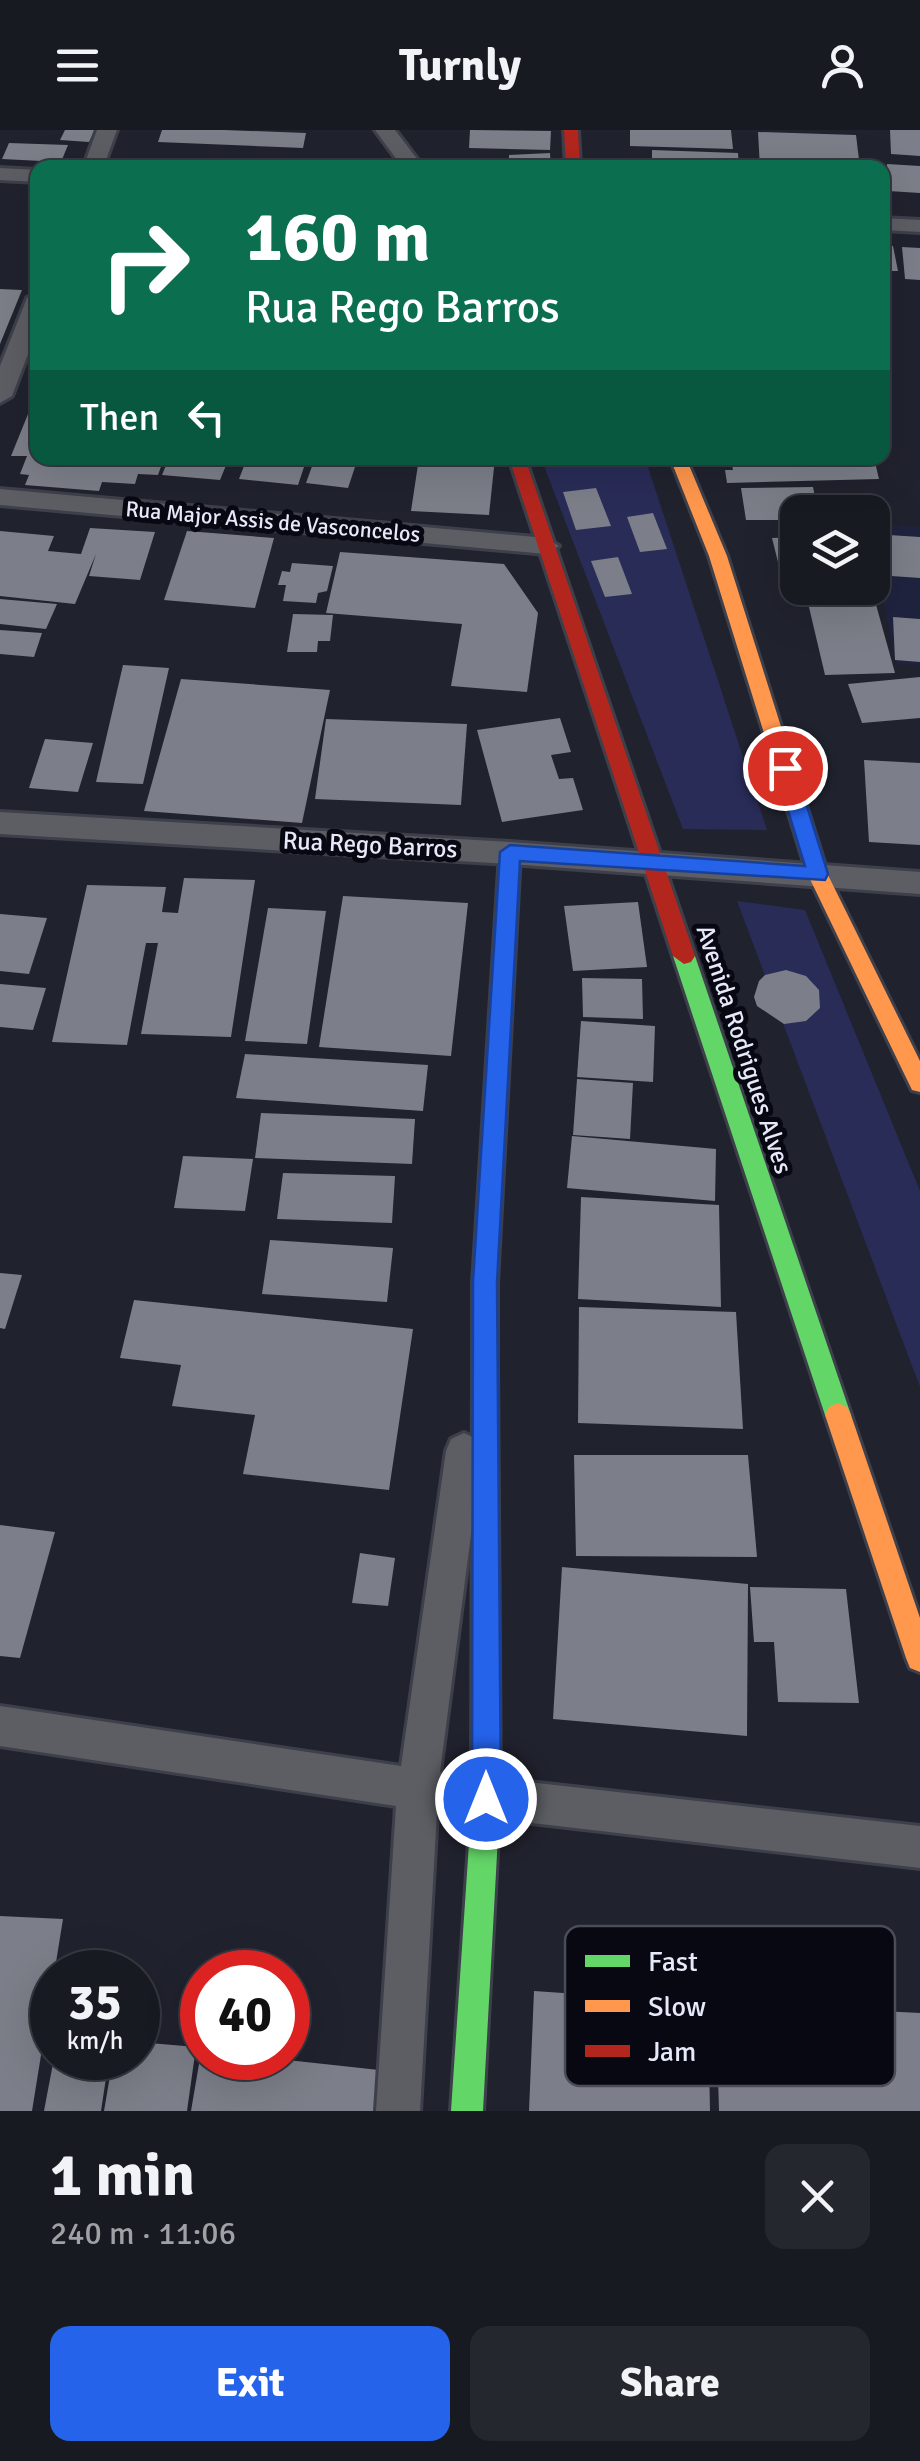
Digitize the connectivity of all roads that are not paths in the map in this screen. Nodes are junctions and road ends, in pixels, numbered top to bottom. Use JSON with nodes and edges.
{"nodes":[{"id":1,"x":107,"y":130,"type":"edge"},
{"id":2,"x":385,"y":130,"type":"edge"},
{"id":3,"x":571,"y":130,"type":"edge"},
{"id":4,"x":95,"y":160,"type":"edge"},
{"id":5,"x":408,"y":160,"type":"edge"},
{"id":6,"x":573,"y":160,"type":"edge"},
{"id":7,"x":0,"y":174,"type":"edge"},
{"id":8,"x":30,"y":176,"type":"edge"},
{"id":9,"x":890,"y":224,"type":"edge"},
{"id":10,"x":920,"y":226,"type":"edge"},
{"id":11,"x":30,"y":319,"type":"edge"},
{"id":12,"x":0,"y":396,"type":"edge"},
{"id":13,"x":518,"y":465,"type":"edge"},
{"id":14,"x":681,"y":465,"type":"edge"},
{"id":15,"x":0,"y":497,"type":"edge"},
{"id":16,"x":546,"y":546,"type":"junction"},
{"id":17,"x":0,"y":823,"type":"edge"},
{"id":18,"x":510,"y":852,"type":"junction"},
{"id":19,"x":654,"y":863,"type":"junction"},
{"id":20,"x":818,"y":874,"type":"junction"},
{"id":21,"x":920,"y":883,"type":"edge"},
{"id":22,"x":920,"y":1084,"type":"edge"},
{"id":23,"x":485,"y":1282,"type":"junction"},
{"id":24,"x":920,"y":1658,"type":"edge"},
{"id":25,"x":0,"y":1726,"type":"edge"},
{"id":26,"x":418,"y":1787,"type":"junction"},
{"id":27,"x":486,"y":1799,"type":"junction"},
{"id":28,"x":920,"y":1848,"type":"edge"},
{"id":29,"x":398,"y":2111,"type":"edge"},
{"id":30,"x":467,"y":2111,"type":"edge"}],
"edges":[{"from":1,"to":4,"type":"street"},
{"from":2,"to":5,"type":"street"},
{"from":3,"to":6,"type":"street"},
{"from":7,"to":8,"type":"street"},
{"from":9,"to":10,"type":"street"},
{"from":11,"to":12,"type":"street"},
{"from":13,"to":16,"type":"street","name":"Avenida Rodrigues Alves"},
{"from":14,"to":20,"type":"street"},
{"from":15,"to":16,"type":"street","name":"Rua Major Assis de Vasconcelos"},
{"from":16,"to":19,"type":"street","name":"Avenida Rodrigues Alves"},
{"from":17,"to":18,"type":"street","name":"Rua Rego Barros"},
{"from":18,"to":19,"type":"street","name":"Rua Rego Barros"},
{"from":18,"to":23,"type":"street"},
{"from":19,"to":20,"type":"street","name":"Rua Rego Barros"},
{"from":19,"to":24,"type":"street","name":"Avenida Rodrigues Alves"},
{"from":20,"to":21,"type":"street","name":"Rua Rego Barros"},
{"from":20,"to":22,"type":"street"},
{"from":23,"to":26,"type":"street"},
{"from":23,"to":27,"type":"street"},
{"from":25,"to":26,"type":"street"},
{"from":26,"to":27,"type":"street"},
{"from":26,"to":29,"type":"street"},
{"from":27,"to":28,"type":"street"},
{"from":27,"to":30,"type":"street"}]}
